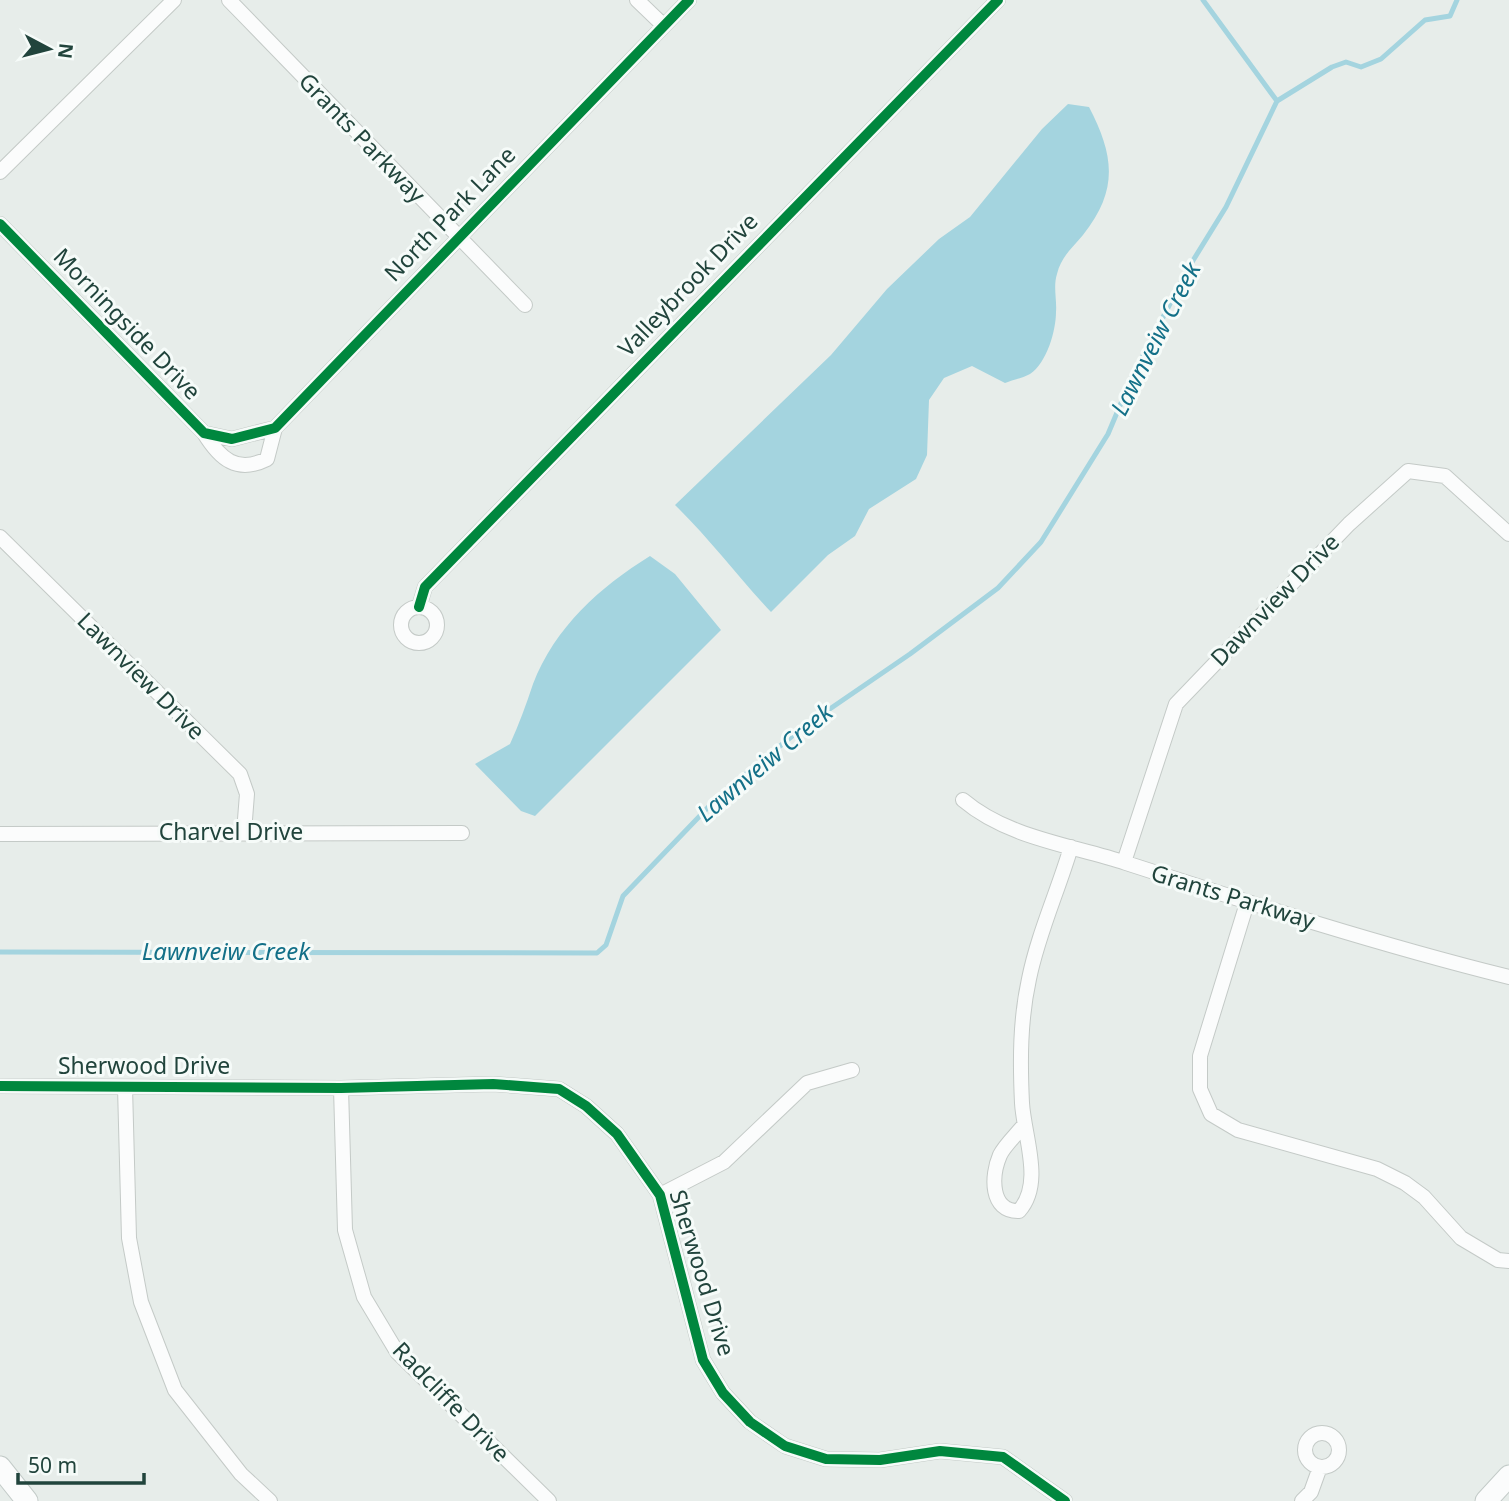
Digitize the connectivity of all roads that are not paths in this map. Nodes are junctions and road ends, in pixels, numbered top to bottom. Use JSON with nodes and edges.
{"nodes":[{"id":1,"x":174,"y":0,"type":"edge"},
{"id":2,"x":229,"y":0,"type":"edge"},
{"id":3,"x":637,"y":0,"type":"edge"},
{"id":4,"x":689,"y":0,"type":"edge"},
{"id":5,"x":998,"y":0,"type":"edge"},
{"id":6,"x":663,"y":25,"type":"junction"},
{"id":7,"x":0,"y":172,"type":"edge"},
{"id":8,"x":0,"y":224,"type":"edge"},
{"id":9,"x":457,"y":237,"type":"junction"},
{"id":10,"x":525,"y":305,"type":"dead end"},
{"id":11,"x":275,"y":428,"type":"junction"},
{"id":12,"x":204,"y":433,"type":"junction"},
{"id":13,"x":1509,"y":534,"type":"edge"},
{"id":14,"x":0,"y":537,"type":"edge"},
{"id":15,"x":419,"y":607,"type":"dead end"},
{"id":16,"x":963,"y":800,"type":"dead end"},
{"id":17,"x":244,"y":832,"type":"junction"},
{"id":18,"x":462,"y":833,"type":"dead end"},
{"id":19,"x":0,"y":834,"type":"edge"},
{"id":20,"x":1072,"y":847,"type":"junction"},
{"id":21,"x":1124,"y":862,"type":"junction"},
{"id":22,"x":1247,"y":904,"type":"junction"},
{"id":23,"x":1509,"y":977,"type":"edge"},
{"id":24,"x":852,"y":1070,"type":"dead end"},
{"id":25,"x":0,"y":1086,"type":"edge"},
{"id":26,"x":125,"y":1087,"type":"junction"},
{"id":27,"x":341,"y":1088,"type":"junction"},
{"id":28,"x":1024,"y":1125,"type":"junction"},
{"id":29,"x":660,"y":1195,"type":"junction"},
{"id":30,"x":1509,"y":1261,"type":"edge"},
{"id":31,"x":0,"y":1467,"type":"edge"},
{"id":32,"x":1320,"y":1467,"type":"dead end"},
{"id":33,"x":1509,"y":1476,"type":"edge"},
{"id":34,"x":27,"y":1501,"type":"edge"},
{"id":35,"x":270,"y":1501,"type":"edge"},
{"id":36,"x":549,"y":1501,"type":"edge"},
{"id":37,"x":1065,"y":1501,"type":"edge"},
{"id":38,"x":1302,"y":1501,"type":"edge"},
{"id":39,"x":1486,"y":1501,"type":"edge"}],
"edges":[{"from":1,"to":7,"type":"street"},
{"from":2,"to":9,"type":"street","name":"Grants Parkway"},
{"from":3,"to":6,"type":"street"},
{"from":4,"to":6,"type":"street","name":"North Park Lane"},
{"from":5,"to":15,"type":"street","name":"Valleybrook Drive"},
{"from":6,"to":9,"type":"street","name":"North Park Lane"},
{"from":8,"to":12,"type":"street","name":"Morningside Drive"},
{"from":9,"to":10,"type":"street","name":"Grants Parkway"},
{"from":9,"to":11,"type":"street","name":"North Park Lane"},
{"from":11,"to":12,"type":"street","name":"Morningside Drive"},
{"from":11,"to":12,"type":"street","name":"North Park Lane"},
{"from":13,"to":21,"type":"street","name":"Dawnview Drive"},
{"from":14,"to":17,"type":"street","name":"Lawnview Drive"},
{"from":16,"to":20,"type":"street","name":"Grants Parkway"},
{"from":17,"to":18,"type":"street","name":"Charvel Drive"},
{"from":17,"to":19,"type":"street","name":"Charvel Drive"},
{"from":20,"to":21,"type":"street","name":"Grants Parkway"},
{"from":20,"to":28,"type":"street"},
{"from":21,"to":22,"type":"street","name":"Grants Parkway"},
{"from":22,"to":23,"type":"street","name":"Grants Parkway"},
{"from":22,"to":30,"type":"street"},
{"from":24,"to":29,"type":"street"},
{"from":25,"to":26,"type":"street","name":"Sherwood Drive"},
{"from":26,"to":27,"type":"street","name":"Sherwood Drive"},
{"from":26,"to":35,"type":"street"},
{"from":27,"to":29,"type":"street","name":"Sherwood Drive"},
{"from":27,"to":36,"type":"street","name":"Radcliffe Drive"},
{"from":28,"to":28,"type":"street"},
{"from":29,"to":37,"type":"street","name":"Sherwood Drive"},
{"from":31,"to":34,"type":"main road"},
{"from":32,"to":38,"type":"street"},
{"from":33,"to":39,"type":"main road"}]}
